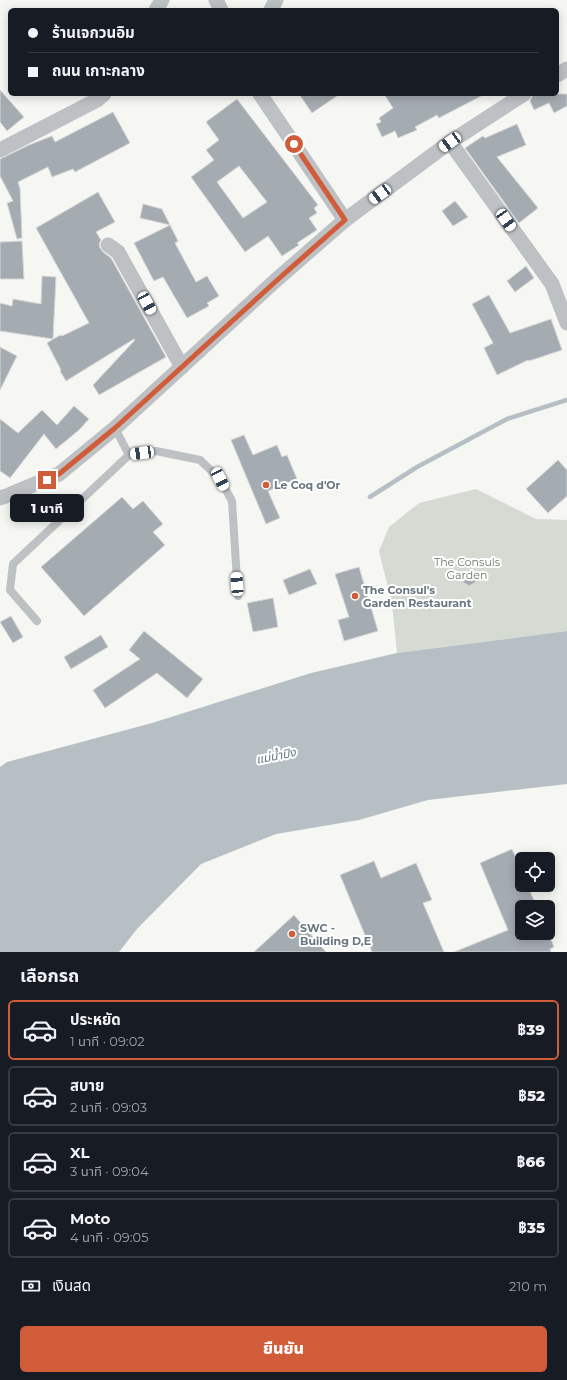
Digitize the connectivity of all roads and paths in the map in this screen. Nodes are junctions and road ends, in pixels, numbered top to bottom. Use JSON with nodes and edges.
{"nodes":[{"id":1,"x":102,"y":96,"type":"edge"},
{"id":2,"x":261,"y":96,"type":"edge"},
{"id":3,"x":521,"y":96,"type":"edge"},
{"id":4,"x":450,"y":142,"type":"junction"},
{"id":5,"x":0,"y":150,"type":"edge"},
{"id":6,"x":345,"y":220,"type":"junction"},
{"id":7,"x":108,"y":245,"type":"dead end"},
{"id":8,"x":567,"y":323,"type":"edge"},
{"id":9,"x":182,"y":367,"type":"junction"},
{"id":10,"x":115,"y":428,"type":"junction"},
{"id":11,"x":129,"y":455,"type":"junction"},
{"id":12,"x":0,"y":498,"type":"edge"},
{"id":13,"x":238,"y":596,"type":"dead end"},
{"id":14,"x":36,"y":621,"type":"dead end"}],
"edges":[{"from":1,"to":5,"type":"street"},
{"from":2,"to":6,"type":"street"},
{"from":3,"to":4,"type":"street"},
{"from":4,"to":6,"type":"street"},
{"from":4,"to":8,"type":"street"},
{"from":6,"to":9,"type":"street"},
{"from":7,"to":9,"type":"street"},
{"from":9,"to":10,"type":"street"},
{"from":10,"to":11,"type":"lane"},
{"from":10,"to":12,"type":"street"},
{"from":11,"to":13,"type":"lane"},
{"from":11,"to":14,"type":"lane"}]}
